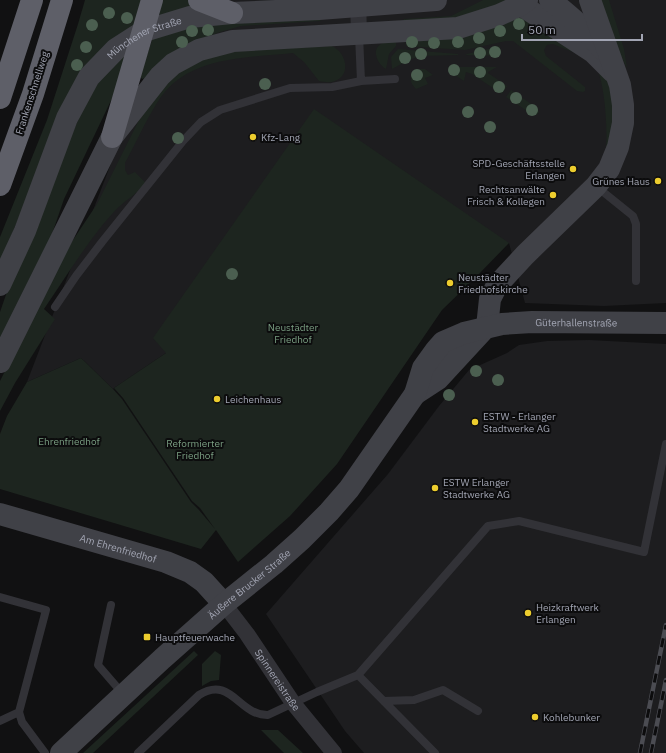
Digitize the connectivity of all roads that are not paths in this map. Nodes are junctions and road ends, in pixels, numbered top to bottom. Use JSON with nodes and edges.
{"nodes":[{"id":1,"x":32,"y":0,"type":"edge"},
{"id":2,"x":62,"y":0,"type":"edge"},
{"id":3,"x":152,"y":0,"type":"edge"},
{"id":4,"x":199,"y":0,"type":"edge"},
{"id":5,"x":436,"y":0,"type":"edge"},
{"id":6,"x":550,"y":0,"type":"edge"},
{"id":7,"x":590,"y":0,"type":"edge"},
{"id":8,"x":523,"y":2,"type":"edge"},
{"id":9,"x":358,"y":3,"type":"edge"},
{"id":10,"x":232,"y":13,"type":"junction"},
{"id":11,"x":144,"y":31,"type":"junction"},
{"id":12,"x":359,"y":34,"type":"junction"},
{"id":13,"x":616,"y":75,"type":"junction"},
{"id":14,"x":395,"y":79,"type":"dead end"},
{"id":15,"x":361,"y":81,"type":"junction"},
{"id":16,"x":0,"y":98,"type":"edge"},
{"id":17,"x":112,"y":137,"type":"junction"},
{"id":18,"x":0,"y":185,"type":"edge"},
{"id":19,"x":596,"y":186,"type":"junction"},
{"id":20,"x":636,"y":280,"type":"dead end"},
{"id":21,"x":0,"y":285,"type":"edge"},
{"id":22,"x":55,"y":307,"type":"dead end"},
{"id":23,"x":666,"y":323,"type":"edge"},
{"id":24,"x":487,"y":327,"type":"junction"},
{"id":25,"x":0,"y":362,"type":"edge"},
{"id":26,"x":666,"y":444,"type":"edge"},
{"id":27,"x":0,"y":514,"type":"edge"},
{"id":28,"x":0,"y":597,"type":"edge"},
{"id":29,"x":224,"y":604,"type":"junction"},
{"id":30,"x":111,"y":605,"type":"dead end"},
{"id":31,"x":358,"y":675,"type":"junction"},
{"id":32,"x":123,"y":694,"type":"junction"},
{"id":33,"x":384,"y":701,"type":"junction"},
{"id":34,"x":293,"y":703,"type":"junction"},
{"id":35,"x":478,"y":711,"type":"dead end"},
{"id":36,"x":19,"y":712,"type":"junction"},
{"id":37,"x":0,"y":721,"type":"edge"},
{"id":38,"x":45,"y":753,"type":"edge"},
{"id":39,"x":60,"y":753,"type":"edge"},
{"id":40,"x":138,"y":753,"type":"edge"},
{"id":41,"x":334,"y":753,"type":"edge"},
{"id":42,"x":435,"y":753,"type":"edge"}],
"edges":[{"from":1,"to":16,"type":"highway"},
{"from":2,"to":18,"type":"highway","name":"Frankenschnellweg"},
{"from":3,"to":11,"type":"highway"},
{"from":4,"to":10,"type":"highway"},
{"from":5,"to":9,"type":"street","name":"Münchener Straße"},
{"from":6,"to":13,"type":"street"},
{"from":7,"to":13,"type":"street"},
{"from":8,"to":12,"type":"street"},
{"from":8,"to":13,"type":"street"},
{"from":9,"to":10,"type":"street","name":"Münchener Straße"},
{"from":9,"to":12,"type":"street"},
{"from":10,"to":11,"type":"street","name":"Münchener Straße"},
{"from":11,"to":17,"type":"highway"},
{"from":11,"to":21,"type":"street","name":"Münchener Straße"},
{"from":12,"to":15,"type":"lane"},
{"from":12,"to":17,"type":"street"},
{"from":13,"to":19,"type":"street"},
{"from":14,"to":15,"type":"lane"},
{"from":15,"to":22,"type":"lane"},
{"from":17,"to":25,"type":"street"},
{"from":19,"to":20,"type":"lane"},
{"from":19,"to":24,"type":"street"},
{"from":23,"to":24,"type":"street","name":"Güterhallenstraße"},
{"from":24,"to":29,"type":"street","name":"Äußere Brucker Straße"},
{"from":26,"to":31,"type":"lane"},
{"from":27,"to":29,"type":"street","name":"Am Ehrenfriedhof"},
{"from":28,"to":36,"type":"lane"},
{"from":29,"to":32,"type":"street","name":"Äußere Brucker Straße"},
{"from":29,"to":34,"type":"street","name":"Spinnereistraße"},
{"from":30,"to":32,"type":"lane"},
{"from":31,"to":33,"type":"lane"},
{"from":31,"to":34,"type":"lane"},
{"from":32,"to":39,"type":"street","name":"Äußere Brucker Straße"},
{"from":33,"to":35,"type":"lane"},
{"from":33,"to":42,"type":"lane"},
{"from":34,"to":40,"type":"lane"},
{"from":34,"to":41,"type":"street","name":"Spinnereistraße"},
{"from":36,"to":37,"type":"lane"},
{"from":36,"to":38,"type":"lane"}]}
